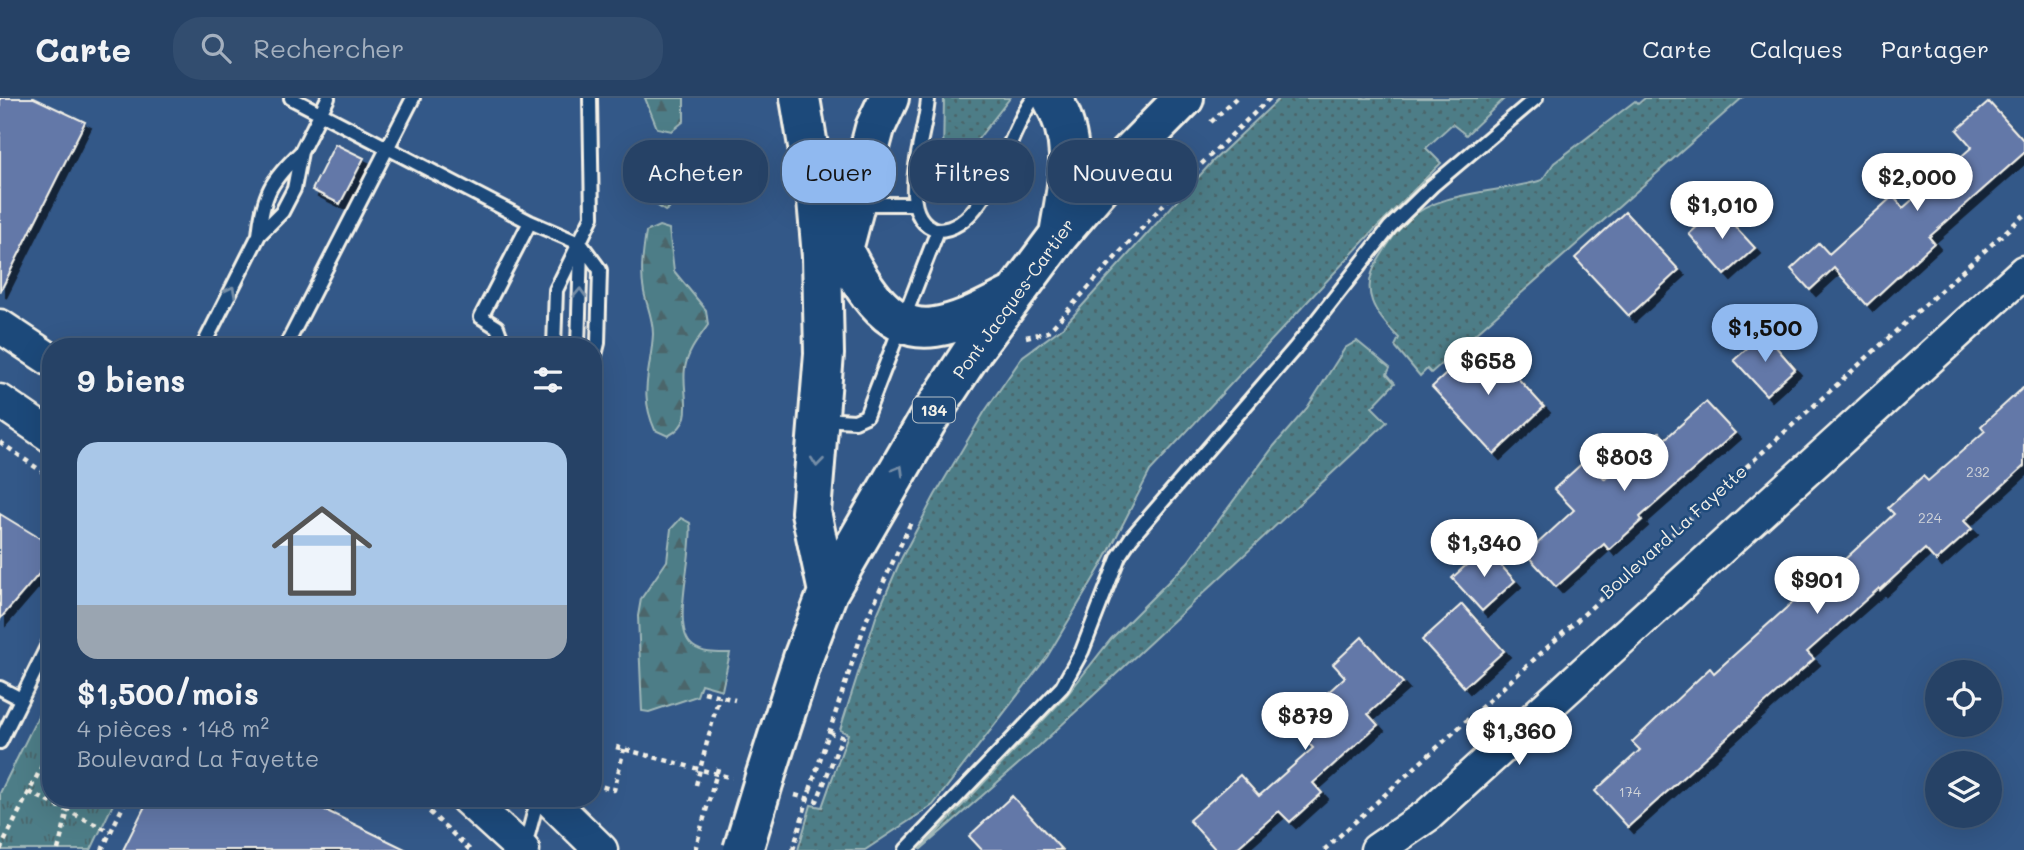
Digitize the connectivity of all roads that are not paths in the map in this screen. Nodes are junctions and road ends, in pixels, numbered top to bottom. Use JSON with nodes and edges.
{"nodes":[{"id":1,"x":291,"y":98,"type":"edge"},
{"id":2,"x":328,"y":98,"type":"edge"},
{"id":3,"x":413,"y":98,"type":"edge"},
{"id":4,"x":590,"y":98,"type":"edge"},
{"id":5,"x":800,"y":98,"type":"edge"},
{"id":6,"x":890,"y":98,"type":"edge"},
{"id":7,"x":928,"y":98,"type":"edge"},
{"id":8,"x":1034,"y":98,"type":"edge"},
{"id":9,"x":1052,"y":98,"type":"edge"},
{"id":10,"x":1536,"y":98,"type":"edge"},
{"id":11,"x":1195,"y":112,"type":"edge"},
{"id":12,"x":320,"y":113,"type":"junction"},
{"id":13,"x":815,"y":140,"type":"edge"},
{"id":14,"x":869,"y":140,"type":"edge"},
{"id":15,"x":388,"y":147,"type":"junction"},
{"id":16,"x":301,"y":152,"type":"junction"},
{"id":17,"x":836,"y":203,"type":"edge"},
{"id":18,"x":836,"y":203,"type":"edge"},
{"id":19,"x":875,"y":203,"type":"edge"},
{"id":20,"x":914,"y":204,"type":"junction"},
{"id":21,"x":530,"y":222,"type":"junction"},
{"id":22,"x":938,"y":230,"type":"junction"},
{"id":23,"x":259,"y":235,"type":"junction"},
{"id":24,"x":1059,"y":235,"type":"junction"},
{"id":25,"x":582,"y":244,"type":"junction"},
{"id":26,"x":844,"y":247,"type":"junction"},
{"id":27,"x":2024,"y":272,"type":"edge"},
{"id":28,"x":1012,"y":296,"type":"junction"},
{"id":29,"x":824,"y":320,"type":"junction"},
{"id":30,"x":902,"y":324,"type":"junction"},
{"id":31,"x":0,"y":326,"type":"edge"},
{"id":32,"x":206,"y":338,"type":"edge"},
{"id":33,"x":290,"y":338,"type":"edge"},
{"id":34,"x":501,"y":338,"type":"edge"},
{"id":35,"x":554,"y":338,"type":"edge"},
{"id":36,"x":578,"y":338,"type":"edge"},
{"id":37,"x":598,"y":338,"type":"edge"},
{"id":38,"x":42,"y":354,"type":"edge"},
{"id":39,"x":0,"y":401,"type":"edge"},
{"id":40,"x":821,"y":419,"type":"junction"},
{"id":41,"x":42,"y":430,"type":"edge"},
{"id":42,"x":828,"y":592,"type":"junction"},
{"id":43,"x":42,"y":657,"type":"edge"},
{"id":44,"x":0,"y":688,"type":"edge"},
{"id":45,"x":21,"y":699,"type":"junction"},
{"id":46,"x":0,"y":742,"type":"edge"},
{"id":47,"x":476,"y":807,"type":"edge"},
{"id":48,"x":536,"y":807,"type":"edge"},
{"id":49,"x":557,"y":807,"type":"edge"},
{"id":50,"x":1428,"y":815,"type":"junction"},
{"id":51,"x":524,"y":850,"type":"edge"},
{"id":52,"x":601,"y":850,"type":"edge"},
{"id":53,"x":743,"y":850,"type":"edge"},
{"id":54,"x":906,"y":850,"type":"edge"},
{"id":55,"x":1377,"y":850,"type":"edge"},
{"id":56,"x":1402,"y":850,"type":"edge"}],
"edges":[{"from":1,"to":12,"type":"lane"},
{"from":2,"to":12,"type":"lane"},
{"from":3,"to":15,"type":"lane"},
{"from":4,"to":25,"type":"lane"},
{"from":5,"to":13,"type":"main road"},
{"from":6,"to":14,"type":"main road"},
{"from":7,"to":20,"type":"lane"},
{"from":8,"to":22,"type":"lane"},
{"from":9,"to":24,"type":"main road"},
{"from":10,"to":54,"type":"lane"},
{"from":11,"to":24,"type":"main road","name":"Pont Jacques-Cartier","number":"134"},
{"from":12,"to":15,"type":"lane"},
{"from":12,"to":16,"type":"lane"},
{"from":15,"to":21,"type":"lane"},
{"from":15,"to":33,"type":"lane"},
{"from":16,"to":23,"type":"lane"},
{"from":16,"to":23,"type":"lane"},
{"from":17,"to":26,"type":"main road"},
{"from":18,"to":29,"type":"main road"},
{"from":19,"to":20,"type":"lane"},
{"from":20,"to":22,"type":"lane"},
{"from":21,"to":25,"type":"lane"},
{"from":21,"to":34,"type":"lane"},
{"from":22,"to":30,"type":"lane"},
{"from":32,"to":23,"type":"lane","one_way":true},
{"from":24,"to":28,"type":"main road","name":"Pont Jacques-Cartier","number":"134"},
{"from":25,"to":35,"type":"lane"},
{"from":36,"to":25,"type":"lane","one_way":true},
{"from":25,"to":37,"type":"lane"},
{"from":26,"to":29,"type":"main road"},
{"from":26,"to":30,"type":"main road"},
{"from":27,"to":50,"type":"street"},
{"from":28,"to":30,"type":"main road"},
{"from":42,"to":28,"type":"main road","name":"Pont Jacques-Cartier","number":"134","one_way":true},
{"from":29,"to":40,"type":"main road"},
{"from":30,"to":40,"type":"lane"},
{"from":31,"to":38,"type":"street"},
{"from":39,"to":41,"type":"street"},
{"from":40,"to":42,"type":"main road","one_way":true},
{"from":42,"to":53,"type":"main road","name":"Pont Jacques-Cartier","number":"134","bridge":true},
{"from":43,"to":45,"type":"lane"},
{"from":44,"to":45,"type":"lane"},
{"from":45,"to":46,"type":"lane"},
{"from":47,"to":51,"type":"street"},
{"from":48,"to":51,"type":"lane"},
{"from":49,"to":52,"type":"street"},
{"from":50,"to":55,"type":"street"},
{"from":50,"to":56,"type":"street"}]}
